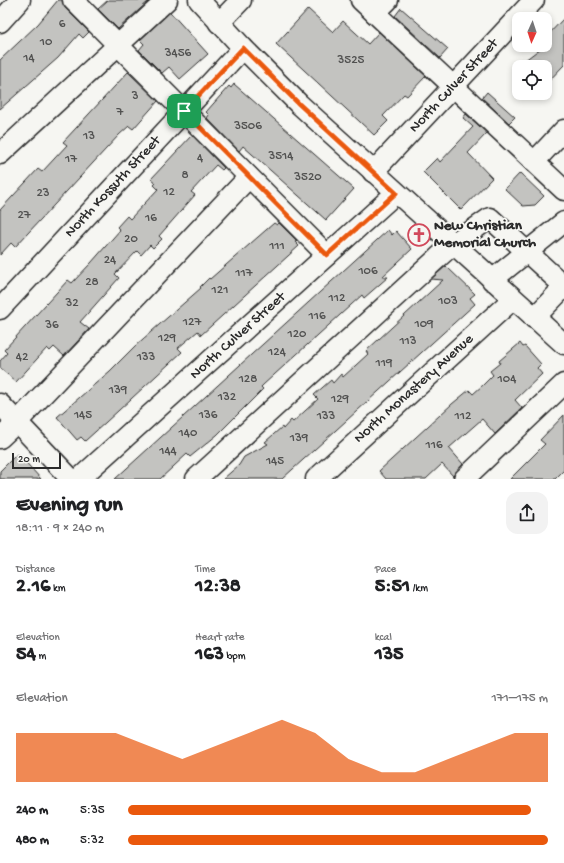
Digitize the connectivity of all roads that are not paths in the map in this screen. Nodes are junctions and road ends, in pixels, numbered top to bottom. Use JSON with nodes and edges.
{"nodes":[{"id":1,"x":20,"y":0,"type":"edge"},
{"id":2,"x":73,"y":0,"type":"edge"},
{"id":3,"x":167,"y":0,"type":"edge"},
{"id":4,"x":199,"y":0,"type":"edge"},
{"id":5,"x":241,"y":0,"type":"edge"},
{"id":6,"x":534,"y":0,"type":"edge"},
{"id":7,"x":375,"y":4,"type":"edge"},
{"id":8,"x":0,"y":22,"type":"edge"},
{"id":9,"x":219,"y":23,"type":"junction"},
{"id":10,"x":118,"y":45,"type":"junction"},
{"id":11,"x":243,"y":48,"type":"junction"},
{"id":12,"x":453,"y":86,"type":"junction"},
{"id":13,"x":184,"y":111,"type":"junction"},
{"id":14,"x":564,"y":130,"type":"edge"},
{"id":15,"x":0,"y":154,"type":"edge"},
{"id":16,"x":534,"y":162,"type":"junction"},
{"id":17,"x":373,"y":172,"type":"junction"},
{"id":18,"x":249,"y":176,"type":"junction"},
{"id":19,"x":564,"y":190,"type":"edge"},
{"id":20,"x":396,"y":193,"type":"junction"},
{"id":21,"x":564,"y":222,"type":"edge"},
{"id":22,"x":454,"y":244,"type":"junction"},
{"id":23,"x":528,"y":251,"type":"junction"},
{"id":24,"x":327,"y":255,"type":"junction"},
{"id":25,"x":492,"y":280,"type":"junction"},
{"id":26,"x":564,"y":287,"type":"edge"},
{"id":27,"x":513,"y":299,"type":"junction"},
{"id":28,"x":0,"y":309,"type":"edge"},
{"id":29,"x":534,"y":318,"type":"junction"},
{"id":30,"x":563,"y":342,"type":"edge"},
{"id":31,"x":564,"y":384,"type":"edge"},
{"id":32,"x":0,"y":404,"type":"edge"},
{"id":33,"x":18,"y":422,"type":"junction"},
{"id":34,"x":0,"y":438,"type":"edge"},
{"id":35,"x":71,"y":479,"type":"edge"},
{"id":36,"x":79,"y":479,"type":"edge"},
{"id":37,"x":196,"y":479,"type":"edge"},
{"id":38,"x":316,"y":479,"type":"edge"},
{"id":39,"x":464,"y":479,"type":"edge"}],
"edges":[{"from":1,"to":8,"type":"street"},
{"from":2,"to":10,"type":"street"},
{"from":3,"to":10,"type":"street"},
{"from":4,"to":9,"type":"street"},
{"from":5,"to":9,"type":"street"},
{"from":6,"to":12,"type":"street","name":"North Culver Street"},
{"from":7,"to":12,"type":"street"},
{"from":9,"to":11,"type":"street"},
{"from":10,"to":13,"type":"street"},
{"from":10,"to":15,"type":"street"},
{"from":11,"to":13,"type":"street","name":"North Kossuth Street"},
{"from":11,"to":17,"type":"street"},
{"from":12,"to":16,"type":"street"},
{"from":12,"to":17,"type":"street","name":"North Culver Street"},
{"from":13,"to":18,"type":"street"},
{"from":13,"to":28,"type":"street","name":"North Kossuth Street"},
{"from":14,"to":16,"type":"street"},
{"from":16,"to":19,"type":"street"},
{"from":17,"to":20,"type":"street"},
{"from":18,"to":24,"type":"street"},
{"from":18,"to":33,"type":"street"},
{"from":20,"to":22,"type":"street"},
{"from":20,"to":24,"type":"street","name":"North Culver Street"},
{"from":21,"to":23,"type":"street"},
{"from":22,"to":23,"type":"street"},
{"from":22,"to":25,"type":"street"},
{"from":22,"to":37,"type":"street"},
{"from":23,"to":25,"type":"street"},
{"from":23,"to":26,"type":"street"},
{"from":24,"to":36,"type":"street","name":"North Culver Street"},
{"from":25,"to":27,"type":"street"},
{"from":26,"to":29,"type":"street"},
{"from":27,"to":29,"type":"street"},
{"from":27,"to":38,"type":"street","name":"North Monastery Avenue"},
{"from":29,"to":30,"type":"street"},
{"from":31,"to":39,"type":"street"},
{"from":32,"to":33,"type":"street"},
{"from":33,"to":34,"type":"street"},
{"from":33,"to":35,"type":"street"}]}
